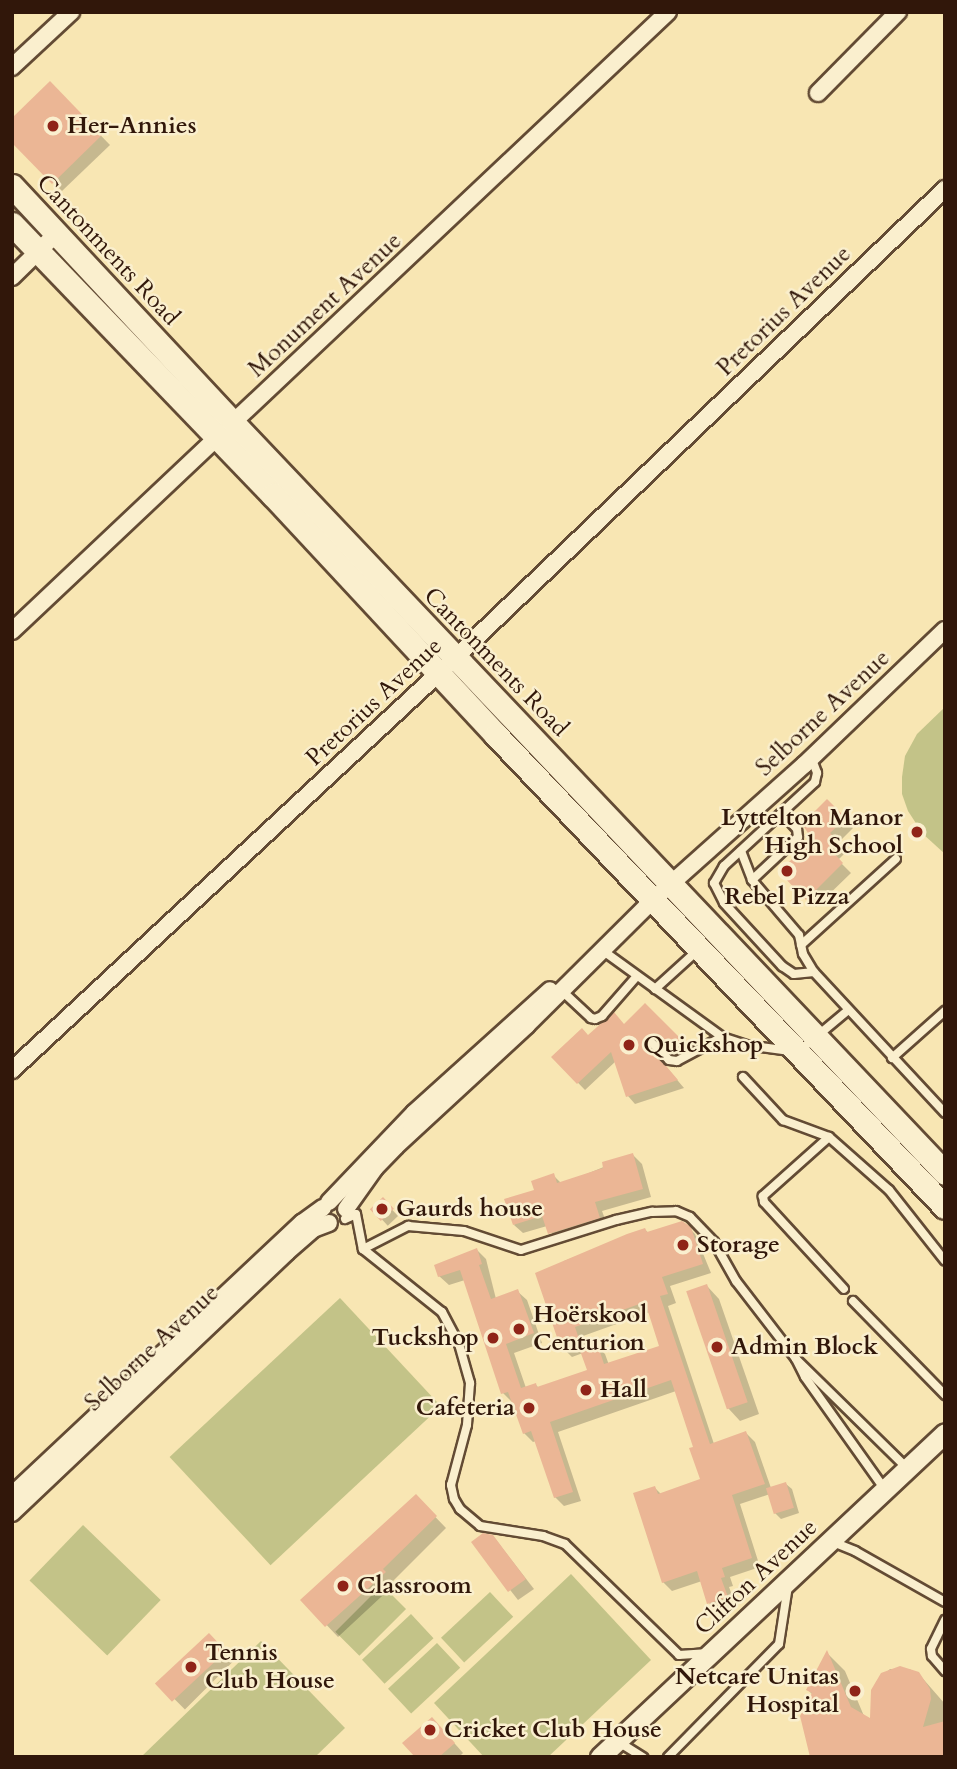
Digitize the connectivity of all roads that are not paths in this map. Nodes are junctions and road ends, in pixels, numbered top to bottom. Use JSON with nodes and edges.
{"nodes":[{"id":1,"x":71,"y":12,"type":"edge"},
{"id":2,"x":668,"y":12,"type":"edge"},
{"id":3,"x":898,"y":12,"type":"edge"},
{"id":4,"x":12,"y":67,"type":"edge"},
{"id":5,"x":818,"y":93,"type":"dead end"},
{"id":6,"x":12,"y":186,"type":"edge"},
{"id":7,"x":945,"y":189,"type":"edge"},
{"id":8,"x":12,"y":224,"type":"edge"},
{"id":9,"x":57,"y":233,"type":"junction"},
{"id":10,"x":39,"y":252,"type":"junction"},
{"id":11,"x":12,"y":277,"type":"edge"},
{"id":12,"x":225,"y":430,"type":"junction"},
{"id":13,"x":12,"y":631,"type":"edge"},
{"id":14,"x":945,"y":631,"type":"edge"},
{"id":15,"x":448,"y":665,"type":"junction"},
{"id":16,"x":811,"y":757,"type":"junction"},
{"id":17,"x":782,"y":813,"type":"junction"},
{"id":18,"x":741,"y":850,"type":"junction"},
{"id":19,"x":896,"y":859,"type":"dead end"},
{"id":20,"x":752,"y":880,"type":"junction"},
{"id":21,"x":662,"y":892,"type":"junction"},
{"id":22,"x":801,"y":945,"type":"junction"},
{"id":23,"x":700,"y":948,"type":"junction"},
{"id":24,"x":601,"y":950,"type":"junction"},
{"id":25,"x":579,"y":972,"type":"junction"},
{"id":26,"x":814,"y":972,"type":"junction"},
{"id":27,"x":636,"y":977,"type":"junction"},
{"id":28,"x":655,"y":989,"type":"junction"},
{"id":29,"x":561,"y":990,"type":"junction"},
{"id":30,"x":541,"y":1004,"type":"junction"},
{"id":31,"x":847,"y":1011,"type":"junction"},
{"id":32,"x":945,"y":1011,"type":"edge"},
{"id":33,"x":722,"y":1037,"type":"junction"},
{"id":34,"x":816,"y":1037,"type":"junction"},
{"id":35,"x":651,"y":1042,"type":"dead end"},
{"id":36,"x":798,"y":1052,"type":"junction"},
{"id":37,"x":892,"y":1058,"type":"junction"},
{"id":38,"x":12,"y":1070,"type":"edge"},
{"id":39,"x":743,"y":1077,"type":"dead end"},
{"id":40,"x":945,"y":1113,"type":"edge"},
{"id":41,"x":829,"y":1137,"type":"junction"},
{"id":42,"x":945,"y":1173,"type":"edge"},
{"id":43,"x":945,"y":1207,"type":"edge"},
{"id":44,"x":334,"y":1212,"type":"junction"},
{"id":45,"x":363,"y":1249,"type":"junction"},
{"id":46,"x":945,"y":1261,"type":"edge"},
{"id":47,"x":844,"y":1289,"type":"dead end"},
{"id":48,"x":853,"y":1301,"type":"dead end"},
{"id":49,"x":796,"y":1359,"type":"junction"},
{"id":50,"x":945,"y":1395,"type":"edge"},
{"id":51,"x":945,"y":1433,"type":"edge"},
{"id":52,"x":55,"y":1463,"type":"junction"},
{"id":53,"x":908,"y":1468,"type":"junction"},
{"id":54,"x":884,"y":1489,"type":"junction"},
{"id":55,"x":12,"y":1496,"type":"edge"},
{"id":56,"x":12,"y":1513,"type":"edge"},
{"id":57,"x":830,"y":1541,"type":"junction"},
{"id":58,"x":789,"y":1579,"type":"junction"},
{"id":59,"x":945,"y":1602,"type":"edge"},
{"id":60,"x":945,"y":1620,"type":"edge"},
{"id":61,"x":711,"y":1653,"type":"junction"},
{"id":62,"x":945,"y":1671,"type":"edge"},
{"id":63,"x":617,"y":1741,"type":"junction"},
{"id":64,"x":600,"y":1757,"type":"edge"},
{"id":65,"x":643,"y":1757,"type":"edge"},
{"id":66,"x":668,"y":1757,"type":"edge"}],
"edges":[{"from":1,"to":4,"type":"street"},
{"from":2,"to":12,"type":"street","name":"Monument Avenue"},
{"from":3,"to":5,"type":"street"},
{"from":6,"to":9,"type":"main road","name":"Cantonments Road"},
{"from":7,"to":15,"type":"street","name":"Pretorius Avenue"},
{"from":8,"to":10,"type":"main road","name":"Cantonments Road"},
{"from":9,"to":10,"type":"street"},
{"from":9,"to":12,"type":"main road","name":"Cantonments Road"},
{"from":10,"to":11,"type":"street"},
{"from":10,"to":12,"type":"main road","name":"Cantonments Road"},
{"from":12,"to":13,"type":"street","name":"Monument Avenue"},
{"from":12,"to":15,"type":"main road","name":"Cantonments Road"},
{"from":14,"to":16,"type":"street","name":"Selborne Avenue"},
{"from":15,"to":21,"type":"main road","name":"Cantonments Road"},
{"from":15,"to":38,"type":"street","name":"Pretorius Avenue"},
{"from":16,"to":17,"type":"lane"},
{"from":16,"to":21,"type":"street","name":"Selborne Avenue"},
{"from":17,"to":18,"type":"lane"},
{"from":17,"to":20,"type":"lane"},
{"from":18,"to":20,"type":"lane"},
{"from":18,"to":26,"type":"lane"},
{"from":19,"to":22,"type":"lane"},
{"from":20,"to":22,"type":"lane"},
{"from":21,"to":23,"type":"main road","name":"Cantonments Road"},
{"from":21,"to":24,"type":"street","name":"Selborne Avenue"},
{"from":21,"to":34,"type":"main road","name":"Cantonments Road"},
{"from":22,"to":26,"type":"lane"},
{"from":23,"to":28,"type":"lane"},
{"from":23,"to":36,"type":"main road","name":"Cantonments Road"},
{"from":24,"to":25,"type":"street","name":"Selborne Avenue"},
{"from":24,"to":27,"type":"lane"},
{"from":25,"to":29,"type":"street","name":"Selborne Avenue"},
{"from":25,"to":30,"type":"street","name":"Selborne Avenue"},
{"from":26,"to":31,"type":"lane"},
{"from":27,"to":28,"type":"lane"},
{"from":27,"to":29,"type":"lane"},
{"from":28,"to":33,"type":"lane"},
{"from":29,"to":30,"type":"street","name":"Selborne Avenue"},
{"from":30,"to":44,"type":"street","name":"Selborne Avenue"},
{"from":31,"to":34,"type":"lane"},
{"from":31,"to":37,"type":"lane"},
{"from":32,"to":37,"type":"lane"},
{"from":33,"to":35,"type":"lane"},
{"from":33,"to":36,"type":"lane"},
{"from":34,"to":36,"type":"lane"},
{"from":34,"to":42,"type":"main road","name":"Cantonments Road"},
{"from":36,"to":43,"type":"main road","name":"Cantonments Road"},
{"from":37,"to":40,"type":"lane"},
{"from":39,"to":41,"type":"lane"},
{"from":41,"to":46,"type":"lane"},
{"from":41,"to":47,"type":"lane"},
{"from":44,"to":45,"type":"lane"},
{"from":44,"to":52,"type":"street","name":"Selborne Avenue"},
{"from":45,"to":49,"type":"lane"},
{"from":45,"to":61,"type":"lane"},
{"from":48,"to":50,"type":"lane"},
{"from":49,"to":53,"type":"lane"},
{"from":49,"to":54,"type":"lane"},
{"from":51,"to":53,"type":"street","name":"Clifton Avenue"},
{"from":52,"to":55,"type":"street","name":"Selborne Avenue"},
{"from":52,"to":56,"type":"street","name":"Selborne Avenue"},
{"from":53,"to":54,"type":"street","name":"Clifton Avenue"},
{"from":54,"to":57,"type":"street","name":"Clifton Avenue"},
{"from":57,"to":58,"type":"street","name":"Clifton Avenue"},
{"from":57,"to":59,"type":"lane"},
{"from":58,"to":61,"type":"street","name":"Clifton Avenue"},
{"from":58,"to":66,"type":"lane"},
{"from":60,"to":62,"type":"lane"},
{"from":61,"to":63,"type":"street","name":"Clifton Avenue"},
{"from":63,"to":64,"type":"street","name":"Clifton Avenue"},
{"from":63,"to":65,"type":"lane"}]}
